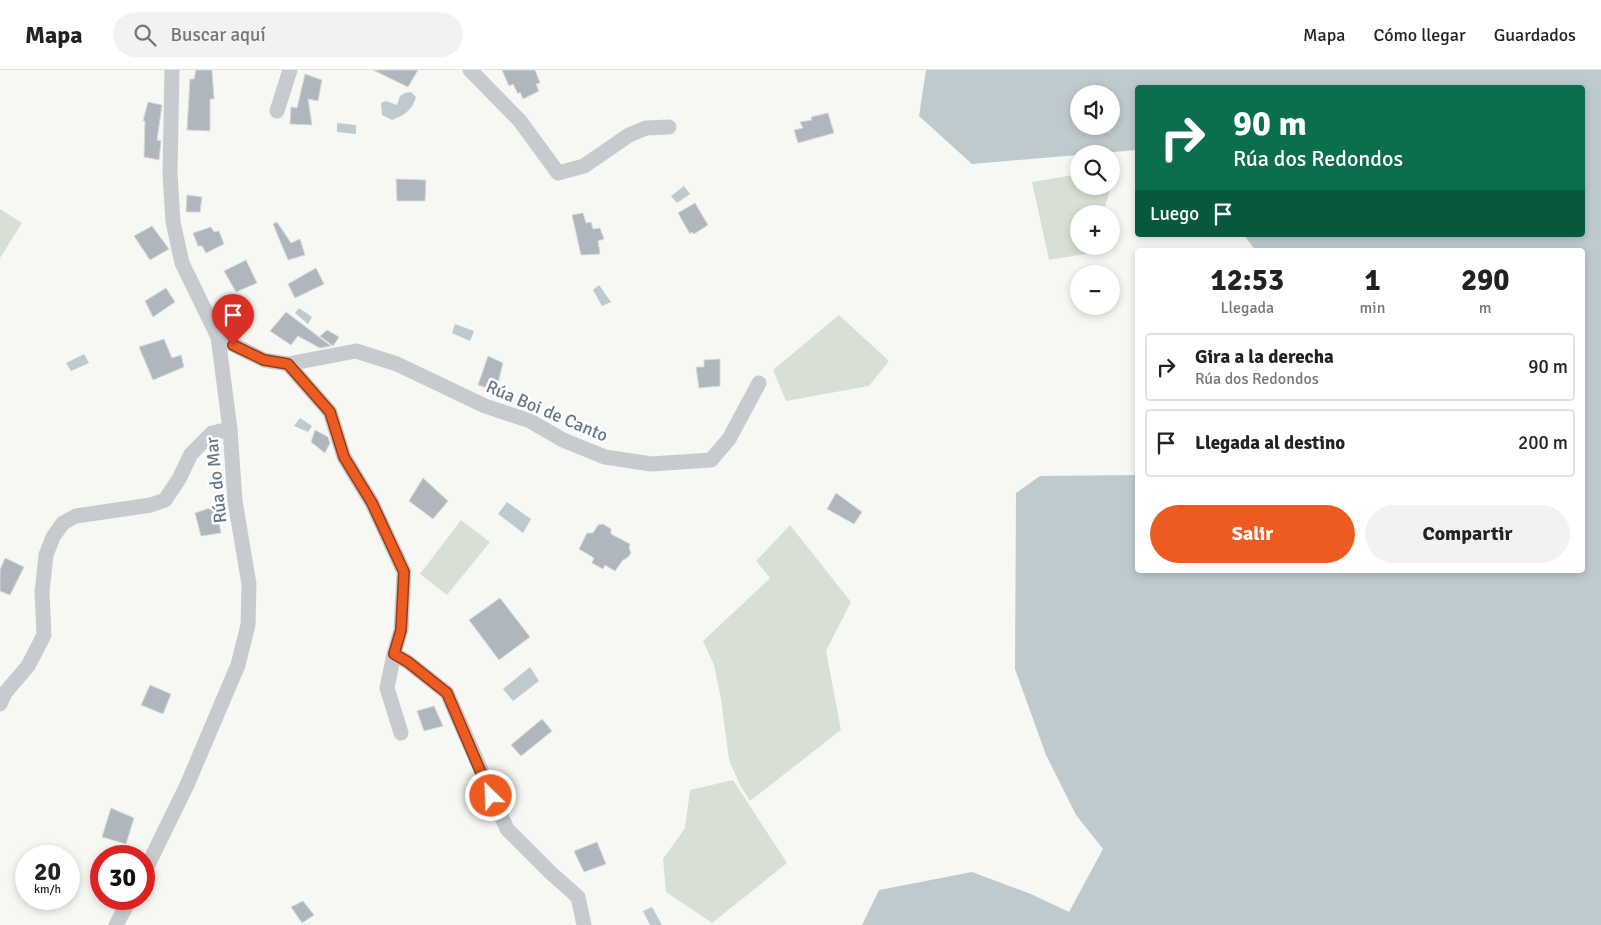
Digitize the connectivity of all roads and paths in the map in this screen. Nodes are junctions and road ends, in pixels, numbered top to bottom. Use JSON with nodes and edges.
{"nodes":[{"id":1,"x":172,"y":70,"type":"edge"},
{"id":2,"x":290,"y":70,"type":"edge"},
{"id":3,"x":470,"y":70,"type":"edge"},
{"id":4,"x":277,"y":110,"type":"dead end"},
{"id":5,"x":669,"y":127,"type":"dead end"},
{"id":6,"x":218,"y":338,"type":"junction"},
{"id":7,"x":288,"y":364,"type":"junction"},
{"id":8,"x":758,"y":382,"type":"dead end"},
{"id":9,"x":230,"y":430,"type":"junction"},
{"id":10,"x":394,"y":654,"type":"junction"},
{"id":11,"x":0,"y":704,"type":"edge"},
{"id":12,"x":401,"y":733,"type":"dead end"},
{"id":13,"x":155,"y":850,"type":"edge"},
{"id":14,"x":124,"y":910,"type":"edge"},
{"id":15,"x":116,"y":925,"type":"edge"},
{"id":16,"x":584,"y":925,"type":"edge"}],
"edges":[{"from":1,"to":6,"type":"street","name":"Rúa do Mar"},
{"from":2,"to":4,"type":"street"},
{"from":3,"to":5,"type":"street"},
{"from":6,"to":7,"type":"street"},
{"from":6,"to":9,"type":"street","name":"Rúa do Mar"},
{"from":7,"to":8,"type":"street","name":"Rúa Boi de Canto"},
{"from":7,"to":10,"type":"street"},
{"from":9,"to":11,"type":"street"},
{"from":9,"to":13,"type":"street","name":"Rúa do Mar"},
{"from":10,"to":12,"type":"street"},
{"from":10,"to":16,"type":"street"},
{"from":14,"to":15,"type":"street"}]}
